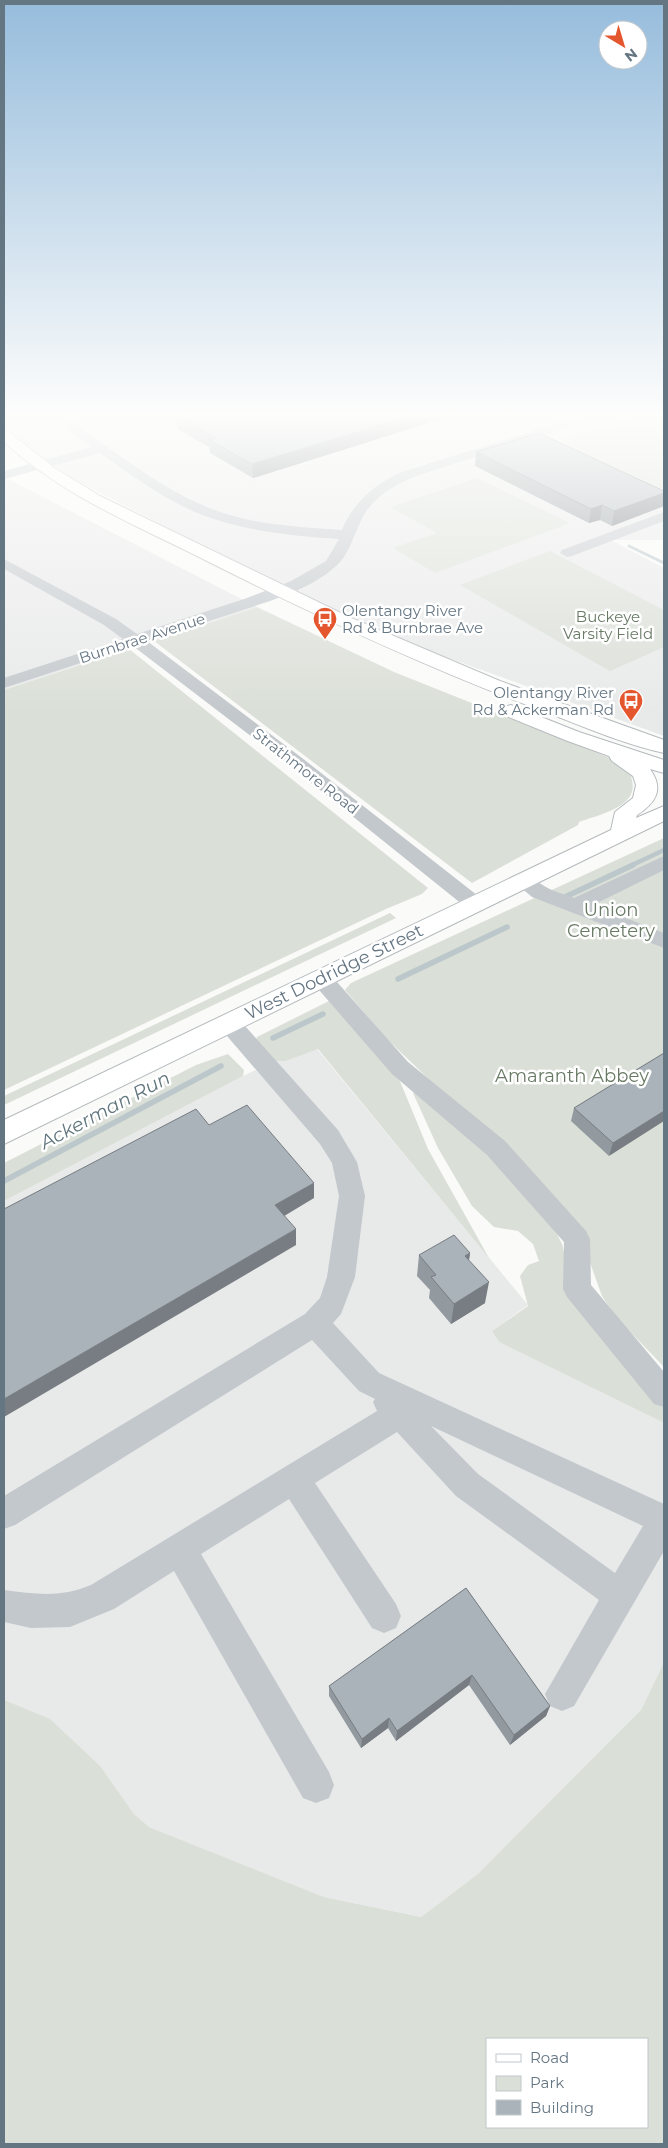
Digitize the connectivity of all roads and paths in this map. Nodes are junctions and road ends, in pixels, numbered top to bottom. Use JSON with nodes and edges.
{"nodes":[{"id":1,"x":94,"y":515,"type":"edge"},
{"id":2,"x":126,"y":515,"type":"edge"},
{"id":3,"x":221,"y":515,"type":"edge"},
{"id":4,"x":358,"y":515,"type":"edge"},
{"id":5,"x":664,"y":516,"type":"edge"},
{"id":6,"x":348,"y":535,"type":"junction"},
{"id":7,"x":567,"y":553,"type":"dead end"},
{"id":8,"x":4,"y":563,"type":"edge"},
{"id":9,"x":279,"y":590,"type":"junction"},
{"id":10,"x":259,"y":598,"type":"junction"},
{"id":11,"x":135,"y":640,"type":"junction"},
{"id":12,"x":4,"y":683,"type":"edge"},
{"id":13,"x":572,"y":736,"type":"junction"},
{"id":14,"x":664,"y":747,"type":"edge"},
{"id":15,"x":664,"y":767,"type":"edge"},
{"id":16,"x":664,"y":813,"type":"edge"},
{"id":17,"x":664,"y":826,"type":"edge"},
{"id":18,"x":621,"y":834,"type":"junction"},
{"id":19,"x":575,"y":856,"type":"junction"},
{"id":20,"x":664,"y":862,"type":"edge"},
{"id":21,"x":523,"y":880,"type":"junction"},
{"id":22,"x":475,"y":904,"type":"junction"},
{"id":23,"x":574,"y":906,"type":"junction"},
{"id":24,"x":664,"y":941,"type":"edge"},
{"id":25,"x":321,"y":978,"type":"junction"},
{"id":26,"x":229,"y":1023,"type":"junction"},
{"id":27,"x":4,"y":1132,"type":"edge"},
{"id":28,"x":315,"y":1323,"type":"junction"},
{"id":29,"x":369,"y":1382,"type":"junction"},
{"id":30,"x":664,"y":1394,"type":"edge"},
{"id":31,"x":399,"y":1414,"type":"junction"},
{"id":32,"x":294,"y":1478,"type":"junction"},
{"id":33,"x":4,"y":1514,"type":"edge"},
{"id":34,"x":664,"y":1520,"type":"edge"},
{"id":35,"x":180,"y":1549,"type":"junction"},
{"id":36,"x":620,"y":1596,"type":"junction"},
{"id":37,"x":4,"y":1606,"type":"edge"},
{"id":38,"x":384,"y":1616,"type":"dead end"},
{"id":39,"x":562,"y":1694,"type":"dead end"},
{"id":40,"x":316,"y":1785,"type":"dead end"}],
"edges":[{"from":1,"to":10,"type":"main road"},
{"from":2,"to":9,"type":"main road"},
{"from":3,"to":6,"type":"street"},
{"from":4,"to":6,"type":"street","name":"Burnbrae Avenue"},
{"from":5,"to":7,"type":"street"},
{"from":6,"to":9,"type":"street","name":"Burnbrae Avenue"},
{"from":8,"to":11,"type":"street","name":"Strathmore Road"},
{"from":9,"to":10,"type":"street","name":"Burnbrae Avenue"},
{"from":9,"to":14,"type":"main road"},
{"from":10,"to":11,"type":"street","name":"Burnbrae Avenue"},
{"from":10,"to":13,"type":"main road"},
{"from":11,"to":12,"type":"street","name":"Burnbrae Avenue"},
{"from":11,"to":22,"type":"street","name":"Strathmore Road"},
{"from":13,"to":15,"type":"main road"},
{"from":13,"to":18,"type":"main road"},
{"from":16,"to":18,"type":"main road","name":"West Dodridge Street"},
{"from":17,"to":19,"type":"main road"},
{"from":18,"to":19,"type":"main road","name":"West Dodridge Street"},
{"from":19,"to":21,"type":"main road","name":"West Dodridge Street"},
{"from":20,"to":23,"type":"street"},
{"from":21,"to":22,"type":"main road","name":"West Dodridge Street"},
{"from":21,"to":23,"type":"street"},
{"from":22,"to":25,"type":"main road","name":"West Dodridge Street"},
{"from":23,"to":24,"type":"street"},
{"from":25,"to":26,"type":"main road","name":"West Dodridge Street"},
{"from":25,"to":30,"type":"street"},
{"from":26,"to":27,"type":"main road","name":"West Dodridge Street"},
{"from":26,"to":28,"type":"street"},
{"from":28,"to":29,"type":"street"},
{"from":28,"to":33,"type":"street"},
{"from":29,"to":31,"type":"street"},
{"from":29,"to":34,"type":"street"},
{"from":31,"to":32,"type":"street"},
{"from":31,"to":36,"type":"street"},
{"from":32,"to":35,"type":"street"},
{"from":32,"to":38,"type":"street"},
{"from":34,"to":36,"type":"street"},
{"from":35,"to":37,"type":"street"},
{"from":35,"to":40,"type":"street"},
{"from":36,"to":39,"type":"street"}]}
